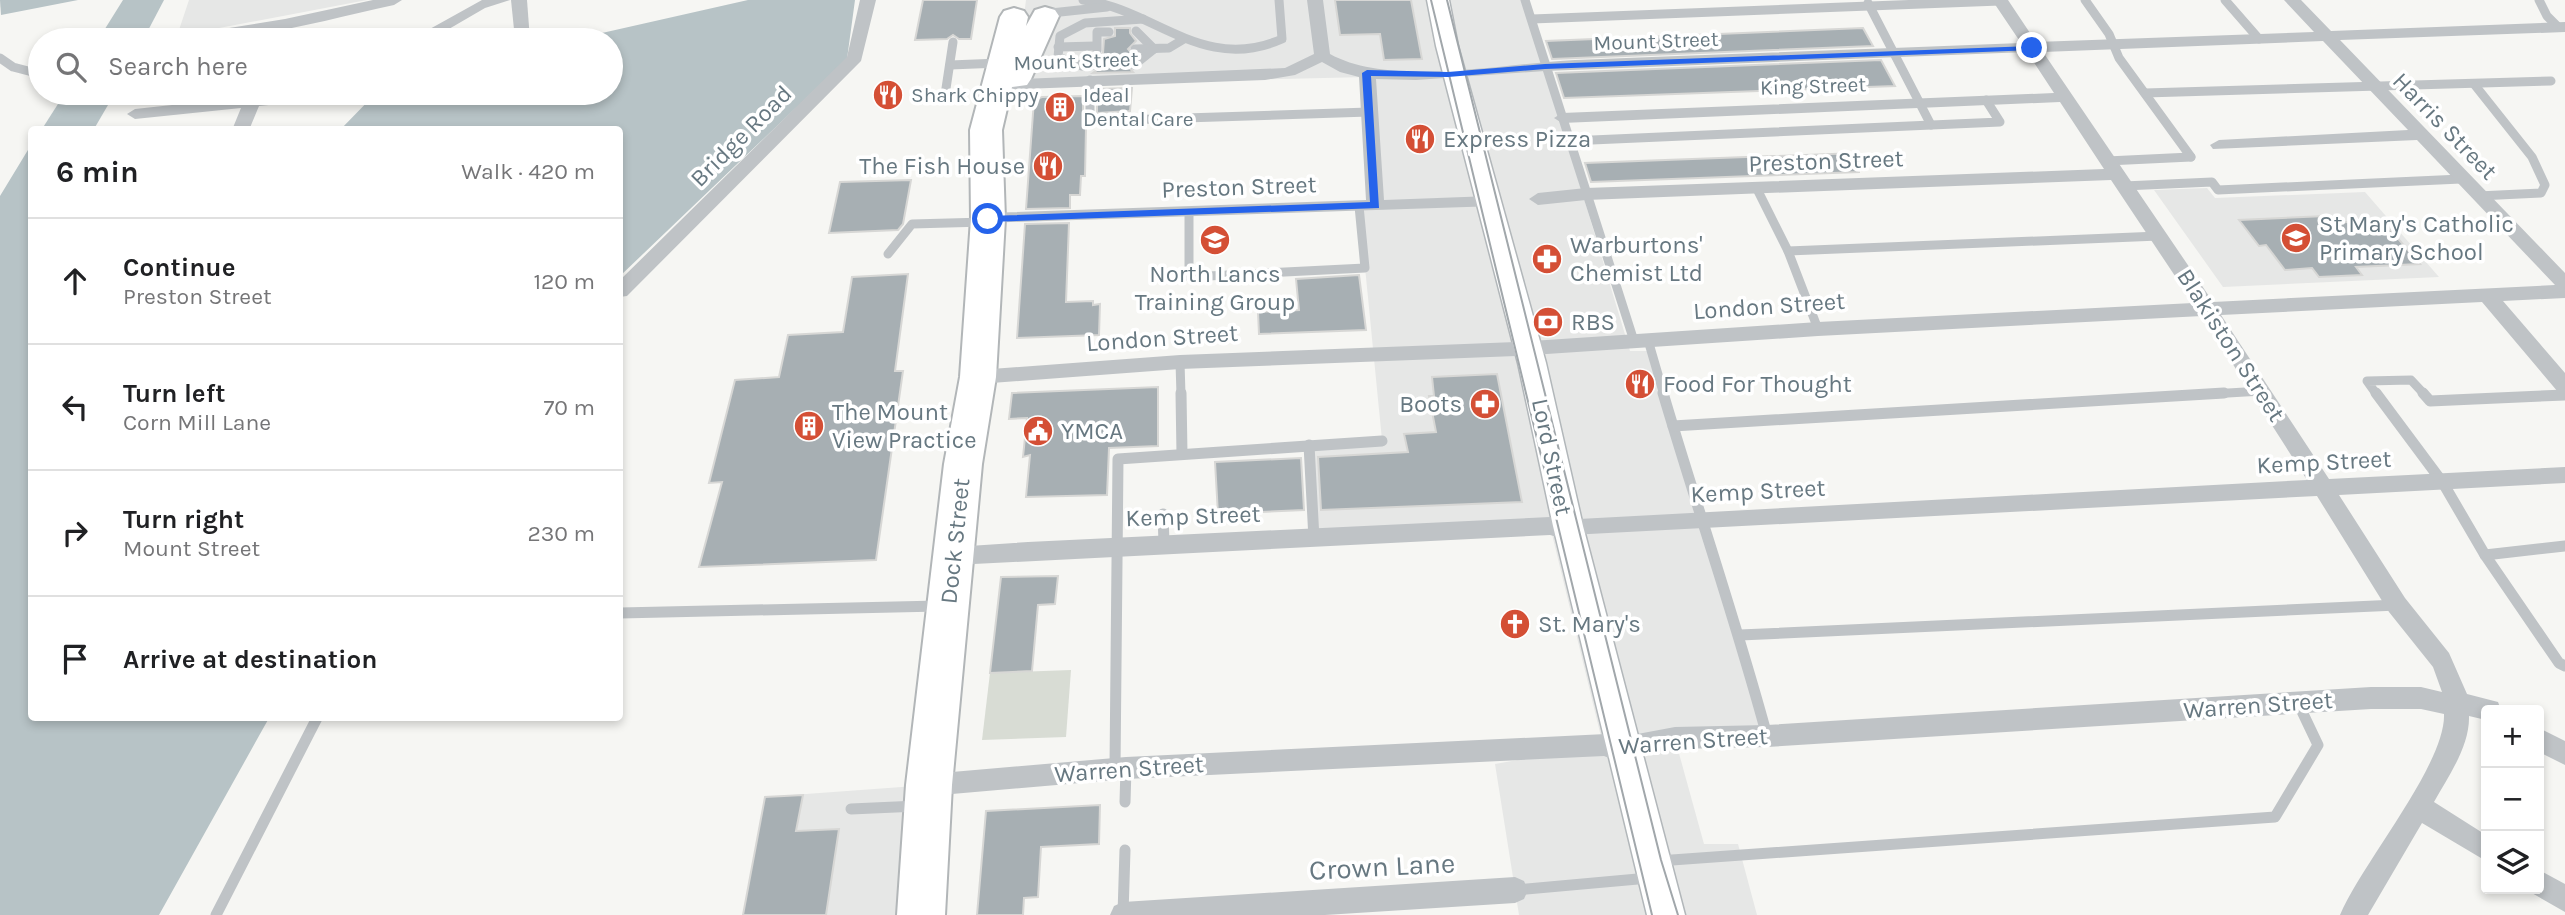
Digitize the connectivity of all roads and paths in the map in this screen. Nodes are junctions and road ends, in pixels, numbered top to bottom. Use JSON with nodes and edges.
{"nodes":[{"id":1,"x":394,"y":0,"type":"edge"},
{"id":2,"x":502,"y":0,"type":"edge"},
{"id":3,"x":519,"y":0,"type":"edge"},
{"id":4,"x":867,"y":0,"type":"edge"},
{"id":5,"x":1083,"y":0,"type":"edge"},
{"id":6,"x":1279,"y":0,"type":"edge"},
{"id":7,"x":1315,"y":0,"type":"edge"},
{"id":8,"x":1438,"y":0,"type":"edge"},
{"id":9,"x":1525,"y":0,"type":"edge"},
{"id":10,"x":2085,"y":0,"type":"edge"},
{"id":11,"x":2225,"y":0,"type":"edge"},
{"id":12,"x":2292,"y":0,"type":"edge"},
{"id":13,"x":2539,"y":0,"type":"edge"},
{"id":14,"x":2000,"y":1,"type":"edge"},
{"id":15,"x":1868,"y":3,"type":"edge"},
{"id":16,"x":1117,"y":6,"type":"junction"},
{"id":17,"x":1010,"y":8,"type":"edge"},
{"id":18,"x":1051,"y":9,"type":"edge"},
{"id":19,"x":1146,"y":19,"type":"junction"},
{"id":20,"x":1532,"y":19,"type":"junction"},
{"id":21,"x":285,"y":24,"type":"junction"},
{"id":22,"x":2561,"y":27,"type":"edge"},
{"id":23,"x":260,"y":28,"type":"edge"},
{"id":24,"x":284,"y":28,"type":"edge"},
{"id":25,"x":440,"y":28,"type":"edge"},
{"id":26,"x":522,"y":28,"type":"edge"},
{"id":27,"x":1109,"y":36,"type":"dead end"},
{"id":28,"x":2327,"y":36,"type":"junction"},
{"id":29,"x":2259,"y":38,"type":"junction"},
{"id":30,"x":1184,"y":39,"type":"junction"},
{"id":31,"x":953,"y":42,"type":"dead end"},
{"id":32,"x":2114,"y":45,"type":"junction"},
{"id":33,"x":2032,"y":48,"type":"junction"},
{"id":34,"x":1044,"y":49,"type":"junction"},
{"id":35,"x":1154,"y":49,"type":"junction"},
{"id":36,"x":1895,"y":53,"type":"junction"},
{"id":37,"x":1322,"y":56,"type":"junction"},
{"id":38,"x":1095,"y":57,"type":"junction"},
{"id":39,"x":0,"y":58,"type":"edge"},
{"id":40,"x":950,"y":65,"type":"junction"},
{"id":41,"x":1545,"y":66,"type":"junction"},
{"id":42,"x":28,"y":71,"type":"edge"},
{"id":43,"x":1455,"y":72,"type":"junction"},
{"id":44,"x":1367,"y":73,"type":"junction"},
{"id":45,"x":1003,"y":77,"type":"junction"},
{"id":46,"x":2551,"y":82,"type":"dead end"},
{"id":47,"x":2474,"y":84,"type":"junction"},
{"id":48,"x":2373,"y":86,"type":"junction"},
{"id":49,"x":2145,"y":93,"type":"junction"},
{"id":50,"x":945,"y":95,"type":"dead end"},
{"id":51,"x":2065,"y":97,"type":"junction"},
{"id":52,"x":1986,"y":100,"type":"junction"},
{"id":53,"x":198,"y":105,"type":"edge"},
{"id":54,"x":251,"y":105,"type":"edge"},
{"id":55,"x":1920,"y":105,"type":"junction"},
{"id":56,"x":1369,"y":112,"type":"junction"},
{"id":57,"x":135,"y":114,"type":"dead end"},
{"id":58,"x":1562,"y":118,"type":"junction"},
{"id":59,"x":1931,"y":125,"type":"junction"},
{"id":60,"x":242,"y":126,"type":"edge"},
{"id":61,"x":2419,"y":135,"type":"junction"},
{"id":62,"x":1569,"y":141,"type":"junction"},
{"id":63,"x":2219,"y":145,"type":"dead end"},
{"id":64,"x":2115,"y":174,"type":"junction"},
{"id":65,"x":2461,"y":179,"type":"junction"},
{"id":66,"x":1757,"y":189,"type":"junction"},
{"id":67,"x":1586,"y":194,"type":"junction"},
{"id":68,"x":2478,"y":196,"type":"junction"},
{"id":69,"x":1538,"y":199,"type":"dead end"},
{"id":70,"x":1491,"y":202,"type":"junction"},
{"id":71,"x":1367,"y":206,"type":"junction"},
{"id":72,"x":1189,"y":214,"type":"junction"},
{"id":73,"x":988,"y":221,"type":"junction"},
{"id":74,"x":2160,"y":236,"type":"junction"},
{"id":75,"x":1788,"y":251,"type":"junction"},
{"id":76,"x":888,"y":254,"type":"dead end"},
{"id":77,"x":2565,"y":284,"type":"edge"},
{"id":78,"x":623,"y":288,"type":"edge"},
{"id":79,"x":2565,"y":292,"type":"edge"},
{"id":80,"x":2488,"y":296,"type":"junction"},
{"id":81,"x":2207,"y":311,"type":"junction"},
{"id":82,"x":1818,"y":329,"type":"junction"},
{"id":83,"x":1641,"y":341,"type":"junction"},
{"id":84,"x":1528,"y":347,"type":"junction"},
{"id":85,"x":1180,"y":362,"type":"junction"},
{"id":86,"x":978,"y":377,"type":"junction"},
{"id":87,"x":2563,"y":385,"type":"edge"},
{"id":88,"x":2262,"y":391,"type":"junction"},
{"id":89,"x":1673,"y":426,"type":"junction"},
{"id":90,"x":1382,"y":440,"type":"dead end"},
{"id":91,"x":1309,"y":445,"type":"junction"},
{"id":92,"x":1182,"y":454,"type":"junction"},
{"id":93,"x":2565,"y":475,"type":"edge"},
{"id":94,"x":2443,"y":483,"type":"junction"},
{"id":95,"x":2323,"y":489,"type":"junction"},
{"id":96,"x":1163,"y":514,"type":"dead end"},
{"id":97,"x":1700,"y":520,"type":"junction"},
{"id":98,"x":1567,"y":526,"type":"junction"},
{"id":99,"x":1314,"y":539,"type":"junction"},
{"id":100,"x":1164,"y":543,"type":"junction"},
{"id":101,"x":1117,"y":544,"type":"junction"},
{"id":102,"x":2565,"y":546,"type":"edge"},
{"id":103,"x":2485,"y":555,"type":"junction"},
{"id":104,"x":954,"y":556,"type":"junction"},
{"id":105,"x":2397,"y":605,"type":"junction"},
{"id":106,"x":949,"y":606,"type":"junction"},
{"id":107,"x":623,"y":613,"type":"edge"},
{"id":108,"x":1740,"y":635,"type":"junction"},
{"id":109,"x":2565,"y":666,"type":"edge"},
{"id":110,"x":2298,"y":703,"type":"junction"},
{"id":111,"x":2457,"y":704,"type":"junction"},
{"id":112,"x":2481,"y":708,"type":"edge"},
{"id":113,"x":315,"y":721,"type":"edge"},
{"id":114,"x":1767,"y":736,"type":"junction"},
{"id":115,"x":2544,"y":742,"type":"edge"},
{"id":116,"x":1622,"y":746,"type":"junction"},
{"id":117,"x":2565,"y":754,"type":"edge"},
{"id":118,"x":1120,"y":768,"type":"junction"},
{"id":119,"x":929,"y":795,"type":"junction"},
{"id":120,"x":1125,"y":802,"type":"dead end"},
{"id":121,"x":2417,"y":806,"type":"junction"},
{"id":122,"x":851,"y":809,"type":"dead end"},
{"id":123,"x":2481,"y":846,"type":"edge"},
{"id":124,"x":1125,"y":850,"type":"dead end"},
{"id":125,"x":1650,"y":872,"type":"junction"},
{"id":126,"x":2544,"y":886,"type":"edge"},
{"id":127,"x":1515,"y":890,"type":"joint"},
{"id":128,"x":2565,"y":899,"type":"edge"},
{"id":129,"x":216,"y":915,"type":"edge"},
{"id":130,"x":921,"y":915,"type":"edge"},
{"id":131,"x":1123,"y":915,"type":"edge"},
{"id":132,"x":1666,"y":915,"type":"edge"},
{"id":133,"x":2353,"y":915,"type":"edge"}],
"edges":[{"from":1,"to":21,"type":"street"},
{"from":2,"to":25,"type":"street"},
{"from":3,"to":26,"type":"street"},
{"from":4,"to":78,"type":"street","name":"Bridge Road"},
{"from":5,"to":16,"type":"lane"},
{"from":6,"to":30,"type":"lane"},
{"from":7,"to":37,"type":"street"},
{"from":8,"to":43,"type":"street","name":"Lord Street"},
{"from":9,"to":20,"type":"lane"},
{"from":10,"to":32,"type":"lane"},
{"from":11,"to":29,"type":"lane"},
{"from":12,"to":28,"type":"street","name":"Harris Street"},
{"from":13,"to":22,"type":"lane"},
{"from":14,"to":15,"type":"lane"},
{"from":14,"to":33,"type":"street","name":"Blakiston Street"},
{"from":15,"to":20,"type":"lane"},
{"from":15,"to":36,"type":"lane"},
{"from":16,"to":18,"type":"lane"},
{"from":16,"to":19,"type":"lane"},
{"from":17,"to":18,"type":"highway"},
{"from":17,"to":45,"type":"highway","name":"Dock Street"},
{"from":18,"to":34,"type":"highway","name":"Dock Street"},
{"from":19,"to":30,"type":"lane"},
{"from":19,"to":34,"type":"lane"},
{"from":20,"to":41,"type":"lane"},
{"from":21,"to":23,"type":"street"},
{"from":21,"to":24,"type":"street"},
{"from":22,"to":28,"type":"street","name":"Mount Street"},
{"from":27,"to":38,"type":"lane"},
{"from":28,"to":29,"type":"street","name":"Mount Street"},
{"from":28,"to":48,"type":"street","name":"Harris Street"},
{"from":29,"to":32,"type":"street","name":"Mount Street"},
{"from":30,"to":35,"type":"lane"},
{"from":31,"to":40,"type":"lane"},
{"from":32,"to":33,"type":"street","name":"Mount Street"},
{"from":32,"to":49,"type":"lane"},
{"from":33,"to":36,"type":"street","name":"Mount Street"},
{"from":33,"to":51,"type":"street","name":"Blakiston Street"},
{"from":34,"to":38,"type":"lane"},
{"from":34,"to":38,"type":"lane"},
{"from":34,"to":45,"type":"highway","name":"Dock Street"},
{"from":35,"to":35,"type":"lane"},
{"from":36,"to":41,"type":"street","name":"Mount Street"},
{"from":36,"to":55,"type":"lane"},
{"from":37,"to":38,"type":"street","name":"Mount Street"},
{"from":37,"to":44,"type":"street","name":"Mount Street"},
{"from":38,"to":45,"type":"street","name":"Mount Street"},
{"from":38,"to":56,"type":"lane"},
{"from":39,"to":42,"type":"lane"},
{"from":40,"to":45,"type":"lane"},
{"from":40,"to":50,"type":"lane"},
{"from":41,"to":43,"type":"street","name":"Mount Street"},
{"from":41,"to":58,"type":"lane"},
{"from":43,"to":44,"type":"street","name":"Mount Street"},
{"from":43,"to":70,"type":"street","name":"Lord Street"},
{"from":44,"to":56,"type":"street"},
{"from":45,"to":73,"type":"highway","name":"Dock Street"},
{"from":46,"to":47,"type":"lane"},
{"from":47,"to":48,"type":"lane"},
{"from":47,"to":68,"type":"lane"},
{"from":48,"to":49,"type":"lane"},
{"from":48,"to":61,"type":"street","name":"Harris Street"},
{"from":49,"to":64,"type":"lane"},
{"from":51,"to":52,"type":"street","name":"King Street"},
{"from":51,"to":64,"type":"street","name":"Blakiston Street"},
{"from":52,"to":55,"type":"street","name":"King Street"},
{"from":52,"to":59,"type":"lane"},
{"from":53,"to":57,"type":"street"},
{"from":54,"to":60,"type":"street"},
{"from":55,"to":58,"type":"street","name":"King Street"},
{"from":55,"to":59,"type":"lane"},
{"from":56,"to":71,"type":"street"},
{"from":58,"to":62,"type":"lane"},
{"from":59,"to":62,"type":"lane"},
{"from":61,"to":63,"type":"street"},
{"from":61,"to":65,"type":"street","name":"Harris Street"},
{"from":62,"to":67,"type":"lane"},
{"from":64,"to":65,"type":"lane"},
{"from":64,"to":66,"type":"street","name":"Preston Street"},
{"from":64,"to":74,"type":"street","name":"Blakiston Street"},
{"from":65,"to":68,"type":"street","name":"Harris Street"},
{"from":66,"to":67,"type":"street","name":"Preston Street"},
{"from":66,"to":75,"type":"lane"},
{"from":67,"to":69,"type":"street","name":"Preston Street"},
{"from":67,"to":83,"type":"lane"},
{"from":68,"to":77,"type":"street","name":"Harris Street"},
{"from":70,"to":71,"type":"street","name":"Preston Street"},
{"from":70,"to":84,"type":"street","name":"Lord Street"},
{"from":71,"to":72,"type":"street","name":"Preston Street"},
{"from":71,"to":72,"type":"lane"},
{"from":72,"to":73,"type":"street","name":"Preston Street"},
{"from":73,"to":76,"type":"lane"},
{"from":73,"to":86,"type":"highway","name":"Dock Street"},
{"from":74,"to":75,"type":"lane"},
{"from":74,"to":81,"type":"street","name":"Blakiston Street"},
{"from":75,"to":82,"type":"lane"},
{"from":79,"to":80,"type":"street","name":"London Street"},
{"from":80,"to":81,"type":"street","name":"London Street"},
{"from":80,"to":87,"type":"street"},
{"from":81,"to":82,"type":"street","name":"London Street"},
{"from":81,"to":88,"type":"street","name":"Blakiston Street"},
{"from":82,"to":83,"type":"street","name":"London Street"},
{"from":83,"to":84,"type":"street","name":"London Street"},
{"from":83,"to":89,"type":"lane"},
{"from":84,"to":85,"type":"street","name":"London Street"},
{"from":84,"to":98,"type":"street","name":"Lord Street"},
{"from":85,"to":86,"type":"street","name":"London Street"},
{"from":85,"to":92,"type":"lane"},
{"from":86,"to":104,"type":"highway","name":"Dock Street"},
{"from":87,"to":94,"type":"lane"},
{"from":88,"to":89,"type":"lane"},
{"from":88,"to":95,"type":"street","name":"Blakiston Street"},
{"from":89,"to":97,"type":"lane"},
{"from":90,"to":91,"type":"lane"},
{"from":91,"to":92,"type":"lane"},
{"from":91,"to":99,"type":"lane"},
{"from":92,"to":101,"type":"lane"},
{"from":93,"to":94,"type":"street","name":"Kemp Street"},
{"from":94,"to":95,"type":"street","name":"Kemp Street"},
{"from":94,"to":103,"type":"lane"},
{"from":95,"to":97,"type":"street","name":"Kemp Street"},
{"from":95,"to":105,"type":"street","name":"Blakiston Street"},
{"from":96,"to":100,"type":"lane"},
{"from":97,"to":98,"type":"street","name":"Kemp Street"},
{"from":97,"to":108,"type":"lane"},
{"from":98,"to":99,"type":"street","name":"Kemp Street"},
{"from":98,"to":116,"type":"street","name":"Lord Street"},
{"from":99,"to":100,"type":"street","name":"Kemp Street"},
{"from":100,"to":101,"type":"street","name":"Kemp Street"},
{"from":101,"to":104,"type":"street","name":"Kemp Street"},
{"from":101,"to":118,"type":"lane"},
{"from":102,"to":103,"type":"lane"},
{"from":103,"to":109,"type":"lane"},
{"from":104,"to":106,"type":"highway","name":"Dock Street"},
{"from":105,"to":108,"type":"lane"},
{"from":105,"to":111,"type":"street","name":"Blakiston Street"},
{"from":106,"to":107,"type":"lane"},
{"from":106,"to":119,"type":"highway","name":"Dock Street"},
{"from":108,"to":114,"type":"lane"},
{"from":110,"to":111,"type":"street","name":"Warren Street"},
{"from":110,"to":114,"type":"street","name":"Warren Street"},
{"from":110,"to":125,"type":"lane","name":"Crown Lane"},
{"from":111,"to":112,"type":"street"},
{"from":111,"to":121,"type":"street"},
{"from":113,"to":129,"type":"lane"},
{"from":114,"to":116,"type":"street","name":"Warren Street"},
{"from":115,"to":117,"type":"street"},
{"from":116,"to":118,"type":"street","name":"Warren Street"},
{"from":116,"to":125,"type":"street","name":"Lord Street"},
{"from":118,"to":119,"type":"street","name":"Warren Street"},
{"from":118,"to":120,"type":"lane"},
{"from":119,"to":122,"type":"lane"},
{"from":119,"to":130,"type":"highway","name":"Dock Street"},
{"from":121,"to":123,"type":"street"},
{"from":121,"to":133,"type":"street"},
{"from":124,"to":131,"type":"lane"},
{"from":125,"to":127,"type":"lane","name":"Crown Lane"},
{"from":125,"to":132,"type":"street","name":"Lord Street"},
{"from":126,"to":128,"type":"street"},
{"from":127,"to":131,"type":"street","name":"Crown Lane"}]}
